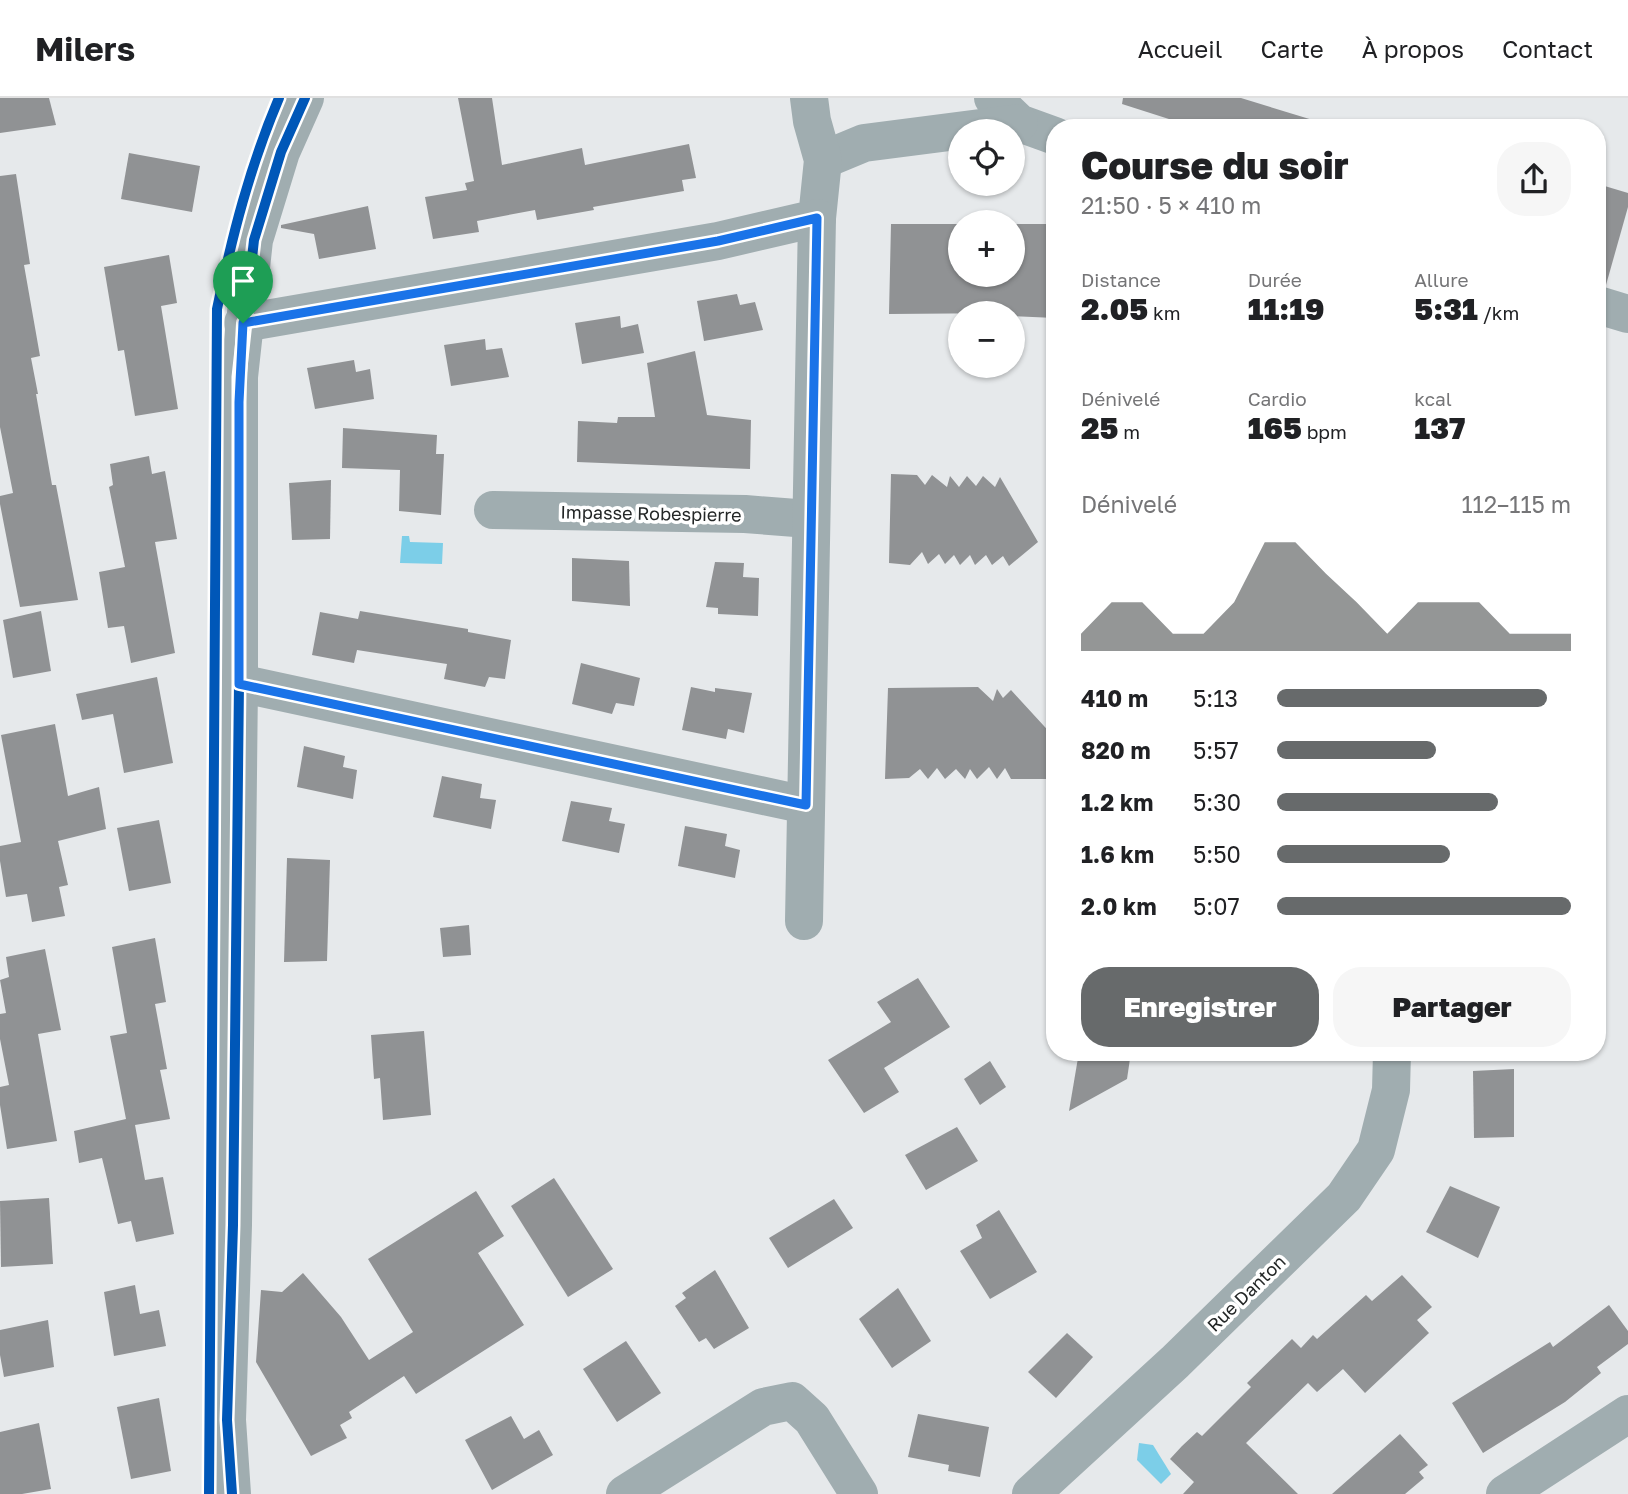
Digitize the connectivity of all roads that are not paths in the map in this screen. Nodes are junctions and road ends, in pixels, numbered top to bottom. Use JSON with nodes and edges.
{"nodes":[{"id":1,"x":305,"y":98,"type":"edge"},
{"id":2,"x":809,"y":98,"type":"edge"},
{"id":3,"x":1006,"y":110,"type":"edge"},
{"id":4,"x":1046,"y":130,"type":"edge"},
{"id":5,"x":823,"y":160,"type":"junction"},
{"id":6,"x":817,"y":218,"type":"junction"},
{"id":7,"x":1606,"y":307,"type":"edge"},
{"id":8,"x":1628,"y":314,"type":"edge"},
{"id":9,"x":243,"y":323,"type":"junction"},
{"id":10,"x":493,"y":510,"type":"dead end"},
{"id":11,"x":809,"y":519,"type":"junction"},
{"id":12,"x":239,"y":684,"type":"junction"},
{"id":13,"x":806,"y":805,"type":"junction"},
{"id":14,"x":804,"y":920,"type":"dead end"},
{"id":15,"x":1392,"y":1061,"type":"edge"},
{"id":16,"x":1628,"y":1414,"type":"edge"},
{"id":17,"x":232,"y":1494,"type":"edge"},
{"id":18,"x":625,"y":1494,"type":"edge"},
{"id":19,"x":859,"y":1494,"type":"edge"},
{"id":20,"x":1031,"y":1494,"type":"edge"},
{"id":21,"x":1505,"y":1494,"type":"edge"}],
"edges":[{"from":1,"to":9,"type":"street"},
{"from":2,"to":5,"type":"street"},
{"from":3,"to":4,"type":"street"},
{"from":3,"to":5,"type":"street"},
{"from":5,"to":6,"type":"street"},
{"from":6,"to":9,"type":"street"},
{"from":6,"to":11,"type":"street"},
{"from":7,"to":8,"type":"street"},
{"from":9,"to":12,"type":"street"},
{"from":10,"to":11,"type":"street","name":"Impasse Robespierre"},
{"from":11,"to":13,"type":"street"},
{"from":12,"to":13,"type":"street"},
{"from":12,"to":17,"type":"street"},
{"from":13,"to":14,"type":"street"},
{"from":15,"to":20,"type":"street","name":"Rue Danton"},
{"from":16,"to":21,"type":"street"},
{"from":18,"to":19,"type":"street"}]}
